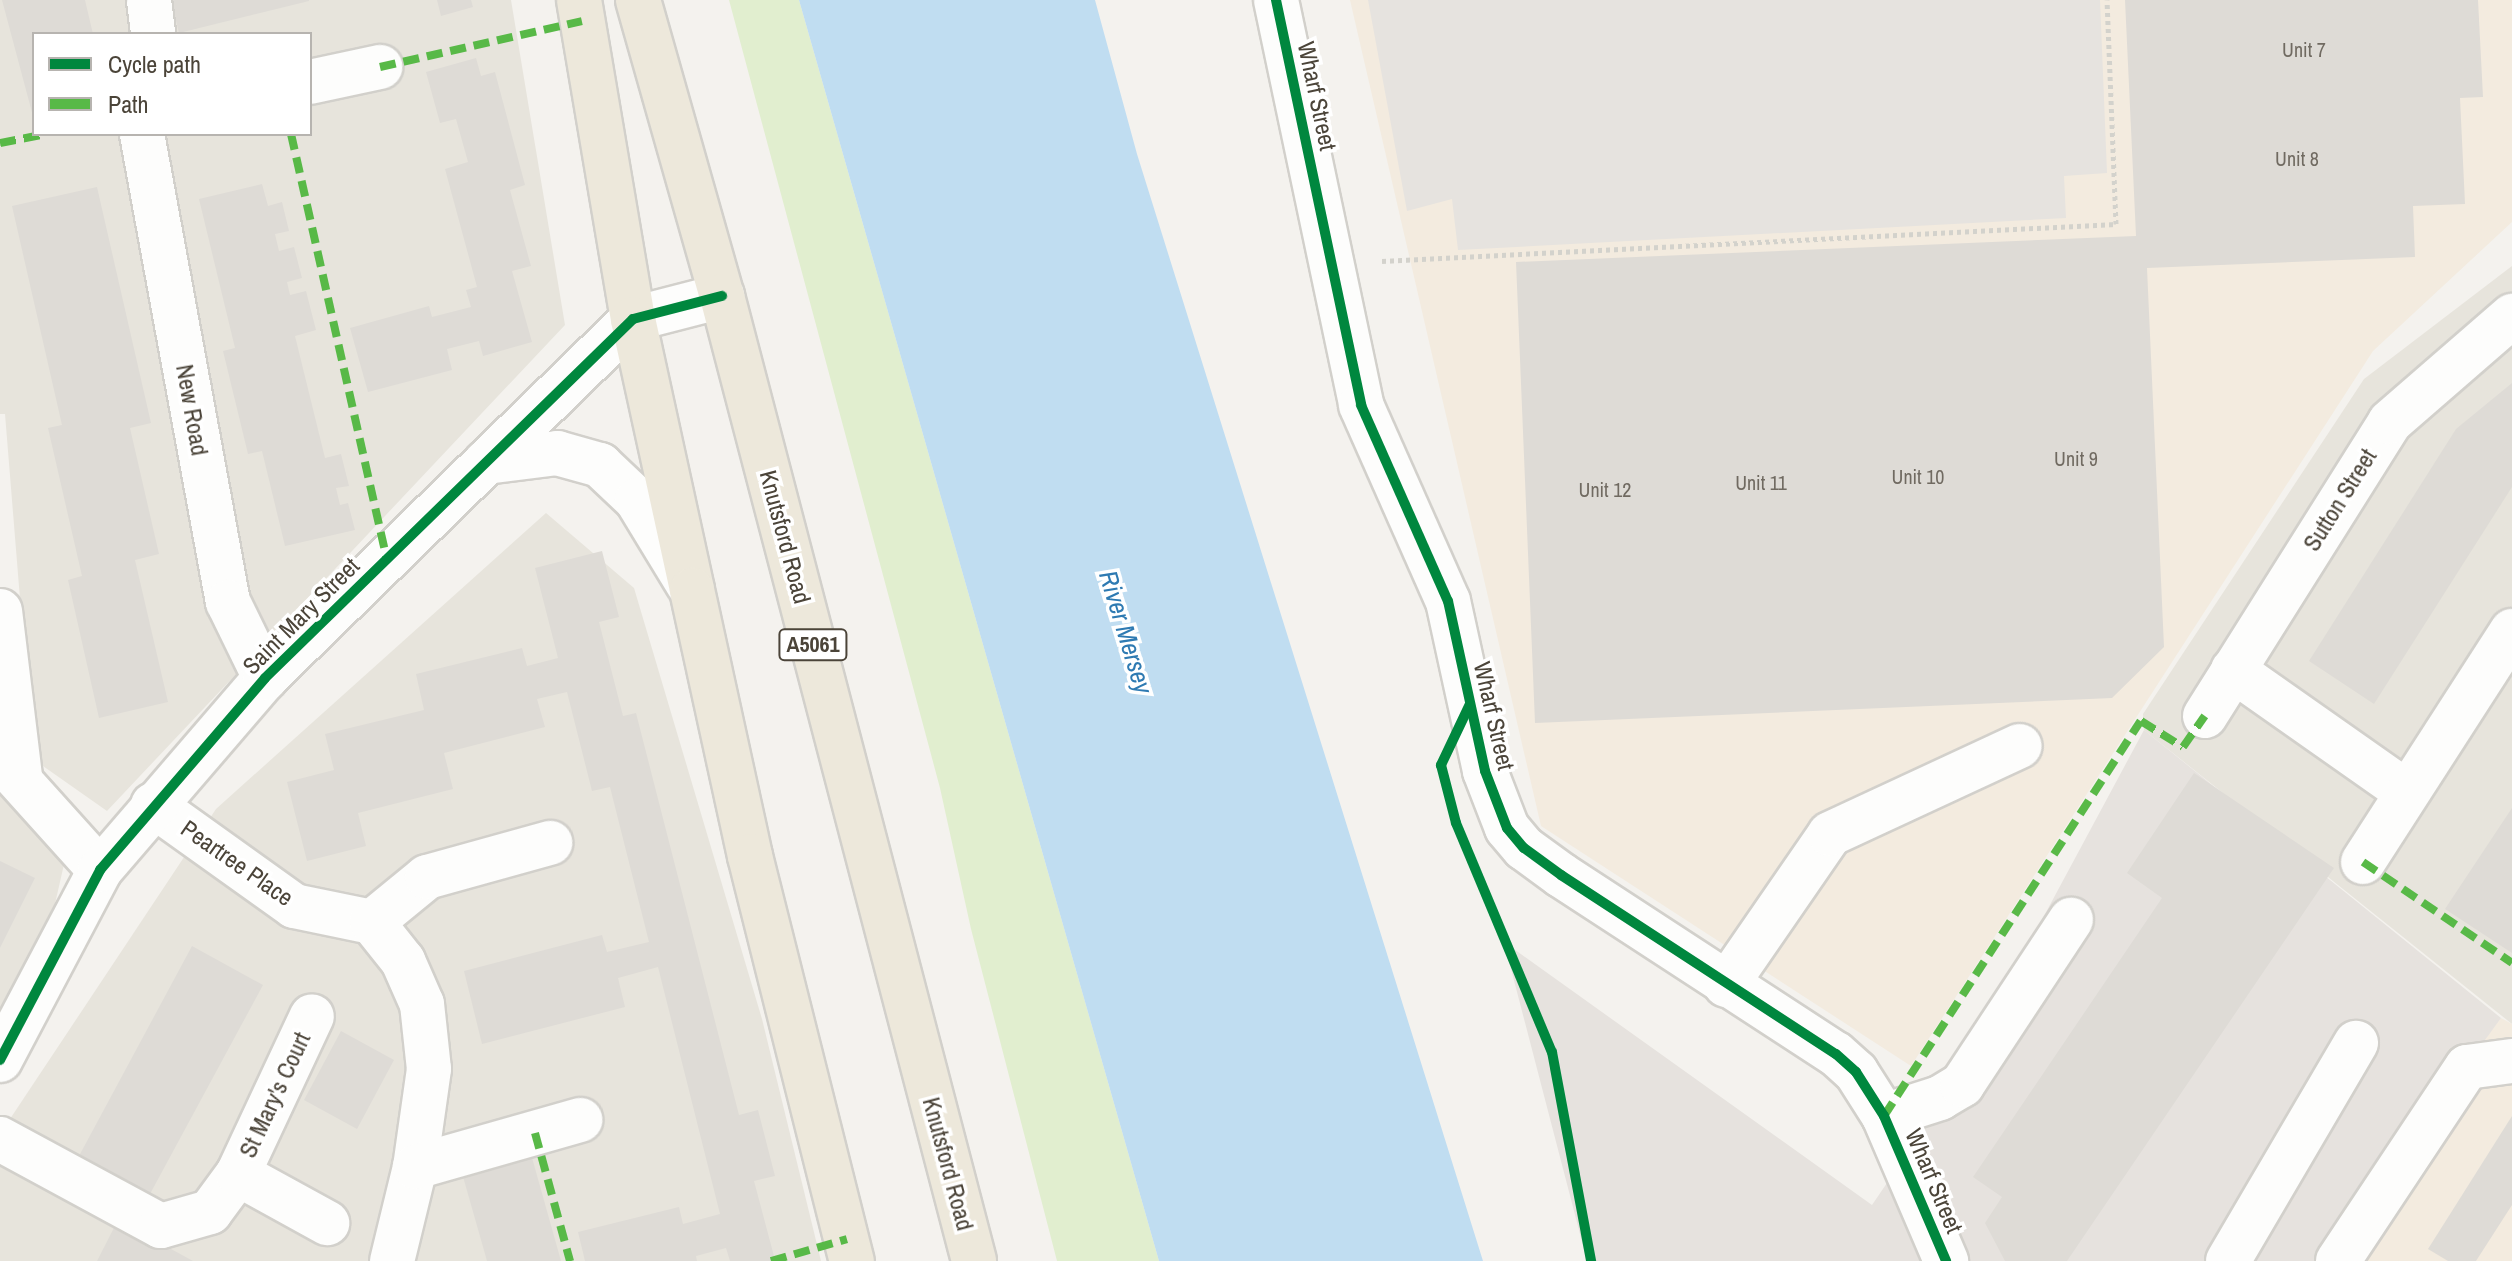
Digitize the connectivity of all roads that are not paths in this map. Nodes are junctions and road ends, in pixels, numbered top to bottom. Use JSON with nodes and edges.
{"nodes":[{"id":1,"x":149,"y":0,"type":"edge"},
{"id":2,"x":579,"y":0,"type":"edge"},
{"id":3,"x":638,"y":0,"type":"edge"},
{"id":4,"x":1276,"y":0,"type":"edge"},
{"id":5,"x":153,"y":32,"type":"edge"},
{"id":6,"x":380,"y":67,"type":"dead end"},
{"id":7,"x":312,"y":82,"type":"edge"},
{"id":8,"x":142,"y":136,"type":"edge"},
{"id":9,"x":722,"y":296,"type":"junction"},
{"id":10,"x":2512,"y":316,"type":"edge"},
{"id":11,"x":633,"y":319,"type":"junction"},
{"id":12,"x":486,"y":462,"type":"junction"},
{"id":13,"x":692,"y":590,"type":"junction"},
{"id":14,"x":0,"y":611,"type":"edge"},
{"id":15,"x":2512,"y":631,"type":"edge"},
{"id":16,"x":2233,"y":670,"type":"junction"},
{"id":17,"x":265,"y":678,"type":"junction"},
{"id":18,"x":2205,"y":716,"type":"dead end"},
{"id":19,"x":2020,"y":746,"type":"dead end"},
{"id":20,"x":10,"y":768,"type":"edge"},
{"id":21,"x":2405,"y":791,"type":"junction"},
{"id":22,"x":153,"y":805,"type":"junction"},
{"id":23,"x":550,"y":843,"type":"dead end"},
{"id":24,"x":2363,"y":862,"type":"dead end"},
{"id":25,"x":100,"y":870,"type":"junction"},
{"id":26,"x":2071,"y":920,"type":"dead end"},
{"id":27,"x":372,"y":922,"type":"junction"},
{"id":28,"x":1726,"y":985,"type":"junction"},
{"id":29,"x":312,"y":1016,"type":"dead end"},
{"id":30,"x":2356,"y":1043,"type":"dead end"},
{"id":31,"x":3,"y":1046,"type":"edge"},
{"id":32,"x":2512,"y":1061,"type":"edge"},
{"id":33,"x":1884,"y":1116,"type":"junction"},
{"id":34,"x":580,"y":1120,"type":"dead end"},
{"id":35,"x":0,"y":1139,"type":"edge"},
{"id":36,"x":415,"y":1167,"type":"junction"},
{"id":37,"x":238,"y":1174,"type":"junction"},
{"id":38,"x":327,"y":1223,"type":"dead end"},
{"id":39,"x":392,"y":1261,"type":"edge"},
{"id":40,"x":852,"y":1261,"type":"edge"},
{"id":41,"x":974,"y":1261,"type":"edge"},
{"id":42,"x":1946,"y":1261,"type":"edge"},
{"id":43,"x":2228,"y":1261,"type":"edge"},
{"id":44,"x":2338,"y":1261,"type":"edge"}],
"edges":[{"from":1,"to":5,"type":"street"},
{"from":2,"to":11,"type":"highway"},
{"from":3,"to":9,"type":"highway","name":"Knutsford Road","number":"A5061"},
{"from":4,"to":28,"type":"street","name":"Wharf Street"},
{"from":6,"to":7,"type":"street"},
{"from":8,"to":17,"type":"street","name":"New Road"},
{"from":9,"to":11,"type":"street","name":"Saint Mary Street"},
{"from":9,"to":41,"type":"highway","name":"Knutsford Road","number":"A5061"},
{"from":10,"to":16,"type":"street","name":"Sutton Street"},
{"from":11,"to":12,"type":"street","name":"Saint Mary Street"},
{"from":11,"to":13,"type":"highway"},
{"from":12,"to":13,"type":"street"},
{"from":12,"to":17,"type":"street","name":"Saint Mary Street"},
{"from":13,"to":40,"type":"highway"},
{"from":14,"to":20,"type":"street"},
{"from":15,"to":21,"type":"street"},
{"from":16,"to":18,"type":"street","name":"Sutton Street"},
{"from":16,"to":21,"type":"street"},
{"from":17,"to":22,"type":"street","name":"Saint Mary Street"},
{"from":19,"to":28,"type":"street"},
{"from":20,"to":25,"type":"street"},
{"from":21,"to":24,"type":"street"},
{"from":22,"to":25,"type":"street","name":"Saint Mary Street"},
{"from":22,"to":27,"type":"street","name":"Peartree Place"},
{"from":23,"to":27,"type":"street"},
{"from":25,"to":31,"type":"street","name":"Saint Mary Street"},
{"from":26,"to":33,"type":"street"},
{"from":27,"to":36,"type":"street"},
{"from":28,"to":33,"type":"street","name":"Wharf Street"},
{"from":29,"to":37,"type":"street","name":"St Mary's Court"},
{"from":30,"to":43,"type":"street"},
{"from":32,"to":44,"type":"street"},
{"from":33,"to":42,"type":"street","name":"Wharf Street"},
{"from":34,"to":36,"type":"street"},
{"from":35,"to":37,"type":"street","name":"St Mary's Court"},
{"from":36,"to":39,"type":"street"},
{"from":37,"to":38,"type":"street","name":"St Mary's Court"}]}
